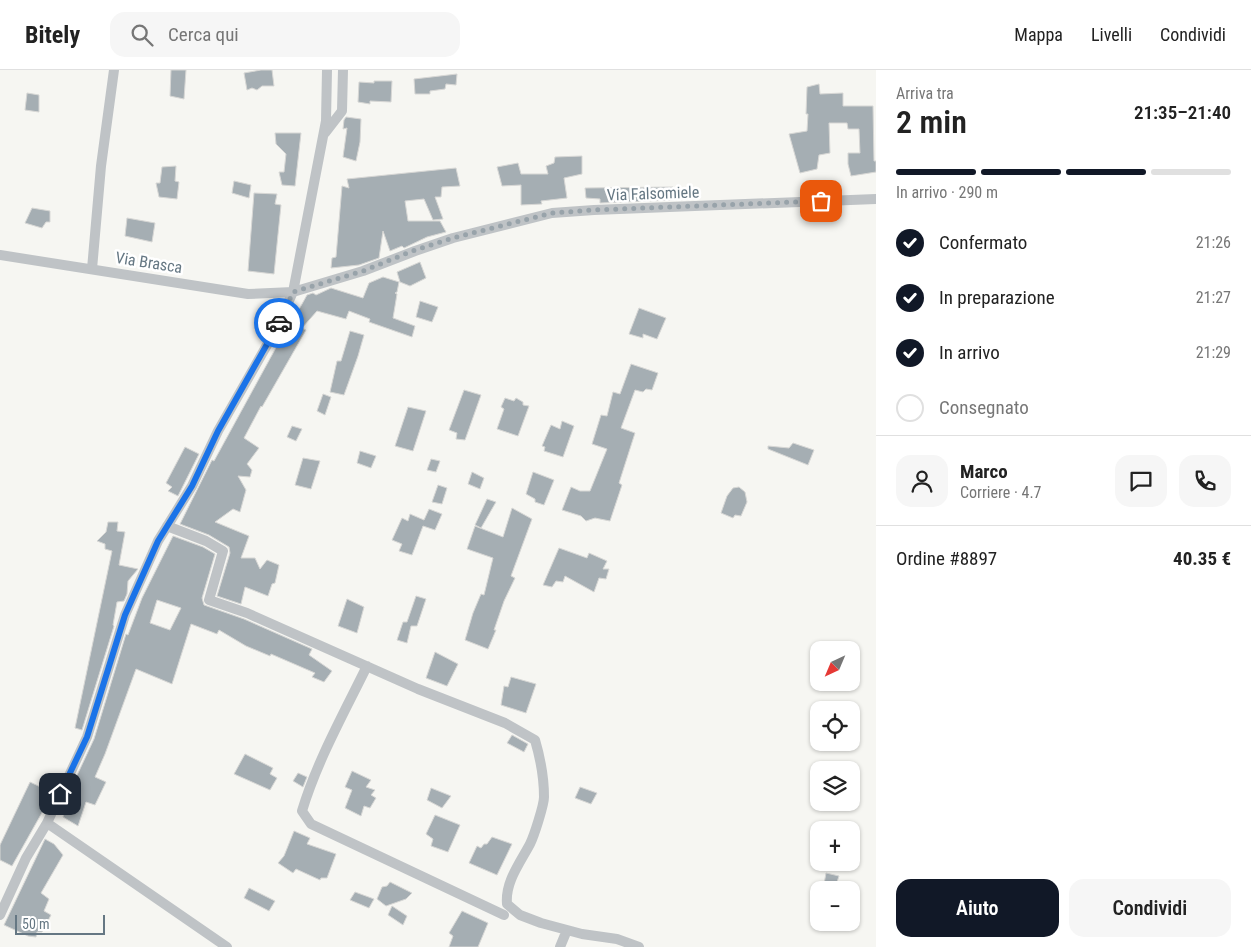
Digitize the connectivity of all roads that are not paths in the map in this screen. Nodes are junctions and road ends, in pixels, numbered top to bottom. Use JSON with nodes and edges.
{"nodes":[{"id":1,"x":114,"y":70,"type":"edge"},
{"id":2,"x":327,"y":70,"type":"edge"},
{"id":3,"x":343,"y":70,"type":"edge"},
{"id":4,"x":323,"y":136,"type":"junction"},
{"id":5,"x":876,"y":199,"type":"edge"},
{"id":6,"x":0,"y":255,"type":"edge"},
{"id":7,"x":92,"y":269,"type":"junction"},
{"id":8,"x":293,"y":292,"type":"junction"},
{"id":9,"x":168,"y":526,"type":"junction"},
{"id":10,"x":367,"y":666,"type":"junction"},
{"id":11,"x":47,"y":823,"type":"junction"},
{"id":12,"x":0,"y":915,"type":"edge"},
{"id":13,"x":504,"y":915,"type":"dead end"},
{"id":14,"x":567,"y":930,"type":"junction"},
{"id":15,"x":227,"y":947,"type":"edge"},
{"id":16,"x":560,"y":947,"type":"edge"},
{"id":17,"x":638,"y":947,"type":"edge"}],
"edges":[{"from":1,"to":7,"type":"street"},
{"from":2,"to":4,"type":"street"},
{"from":3,"to":4,"type":"street"},
{"from":4,"to":8,"type":"street"},
{"from":5,"to":8,"type":"street","name":"Via Falsomiele"},
{"from":6,"to":7,"type":"street","name":"Via Brasca"},
{"from":7,"to":8,"type":"street","name":"Via Brasca"},
{"from":8,"to":9,"type":"street"},
{"from":9,"to":10,"type":"street"},
{"from":9,"to":11,"type":"street"},
{"from":10,"to":13,"type":"street"},
{"from":10,"to":14,"type":"street"},
{"from":11,"to":12,"type":"street"},
{"from":11,"to":15,"type":"street"},
{"from":14,"to":16,"type":"street"},
{"from":14,"to":17,"type":"street"}]}
